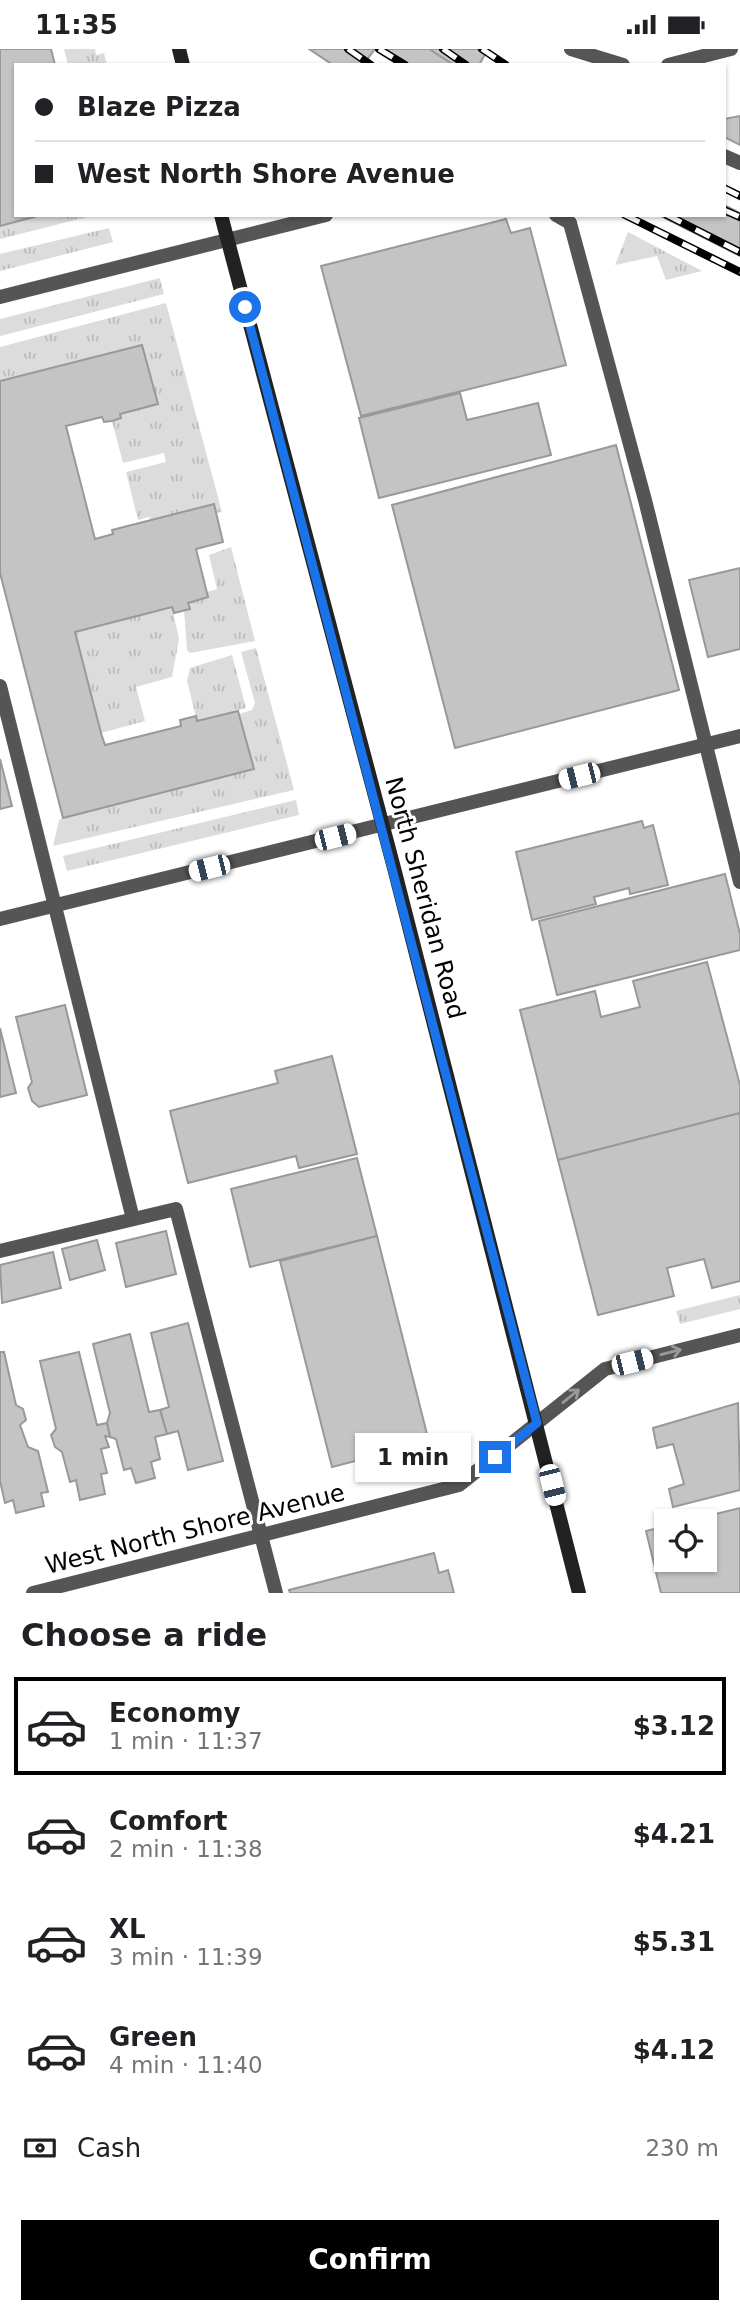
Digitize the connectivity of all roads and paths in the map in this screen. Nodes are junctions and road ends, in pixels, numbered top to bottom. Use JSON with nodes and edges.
{"nodes":[{"id":1,"x":571,"y":49,"type":"edge"},
{"id":2,"x":732,"y":49,"type":"edge"},
{"id":3,"x":616,"y":63,"type":"edge"},
{"id":4,"x":676,"y":63,"type":"edge"},
{"id":5,"x":222,"y":217,"type":"edge"},
{"id":6,"x":318,"y":217,"type":"edge"},
{"id":7,"x":560,"y":217,"type":"edge"},
{"id":8,"x":228,"y":240,"type":"junction"},
{"id":9,"x":0,"y":296,"type":"edge"},
{"id":10,"x":0,"y":686,"type":"edge"},
{"id":11,"x":740,"y":736,"type":"edge"},
{"id":12,"x":704,"y":745,"type":"junction"},
{"id":13,"x":383,"y":825,"type":"junction"},
{"id":14,"x":740,"y":882,"type":"edge"},
{"id":15,"x":55,"y":906,"type":"junction"},
{"id":16,"x":0,"y":919,"type":"edge"},
{"id":17,"x":132,"y":1219,"type":"junction"},
{"id":18,"x":0,"y":1251,"type":"edge"},
{"id":19,"x":740,"y":1335,"type":"edge"},
{"id":20,"x":537,"y":1423,"type":"junction"},
{"id":21,"x":261,"y":1535,"type":"junction"},
{"id":22,"x":33,"y":1593,"type":"edge"},
{"id":23,"x":276,"y":1593,"type":"edge"},
{"id":24,"x":579,"y":1593,"type":"edge"}],
"edges":[{"from":1,"to":3,"type":"street"},
{"from":2,"to":4,"type":"street"},
{"from":5,"to":8,"type":"main road","name":"North Sheridan Road"},
{"from":6,"to":8,"type":"street"},
{"from":7,"to":12,"type":"street"},
{"from":8,"to":9,"type":"street"},
{"from":8,"to":13,"type":"main road","name":"North Sheridan Road"},
{"from":10,"to":15,"type":"street"},
{"from":11,"to":12,"type":"street"},
{"from":12,"to":13,"type":"street"},
{"from":12,"to":14,"type":"street"},
{"from":13,"to":15,"type":"street"},
{"from":13,"to":20,"type":"main road","name":"North Sheridan Road"},
{"from":15,"to":16,"type":"street"},
{"from":15,"to":17,"type":"street"},
{"from":17,"to":18,"type":"street"},
{"from":17,"to":21,"type":"street"},
{"from":20,"to":19,"type":"street","name":"West North Shore Avenue","one_way":true},
{"from":20,"to":21,"type":"street","name":"West North Shore Avenue"},
{"from":20,"to":24,"type":"main road","name":"North Sheridan Road"},
{"from":21,"to":22,"type":"street","name":"West North Shore Avenue"},
{"from":21,"to":23,"type":"street"}]}
